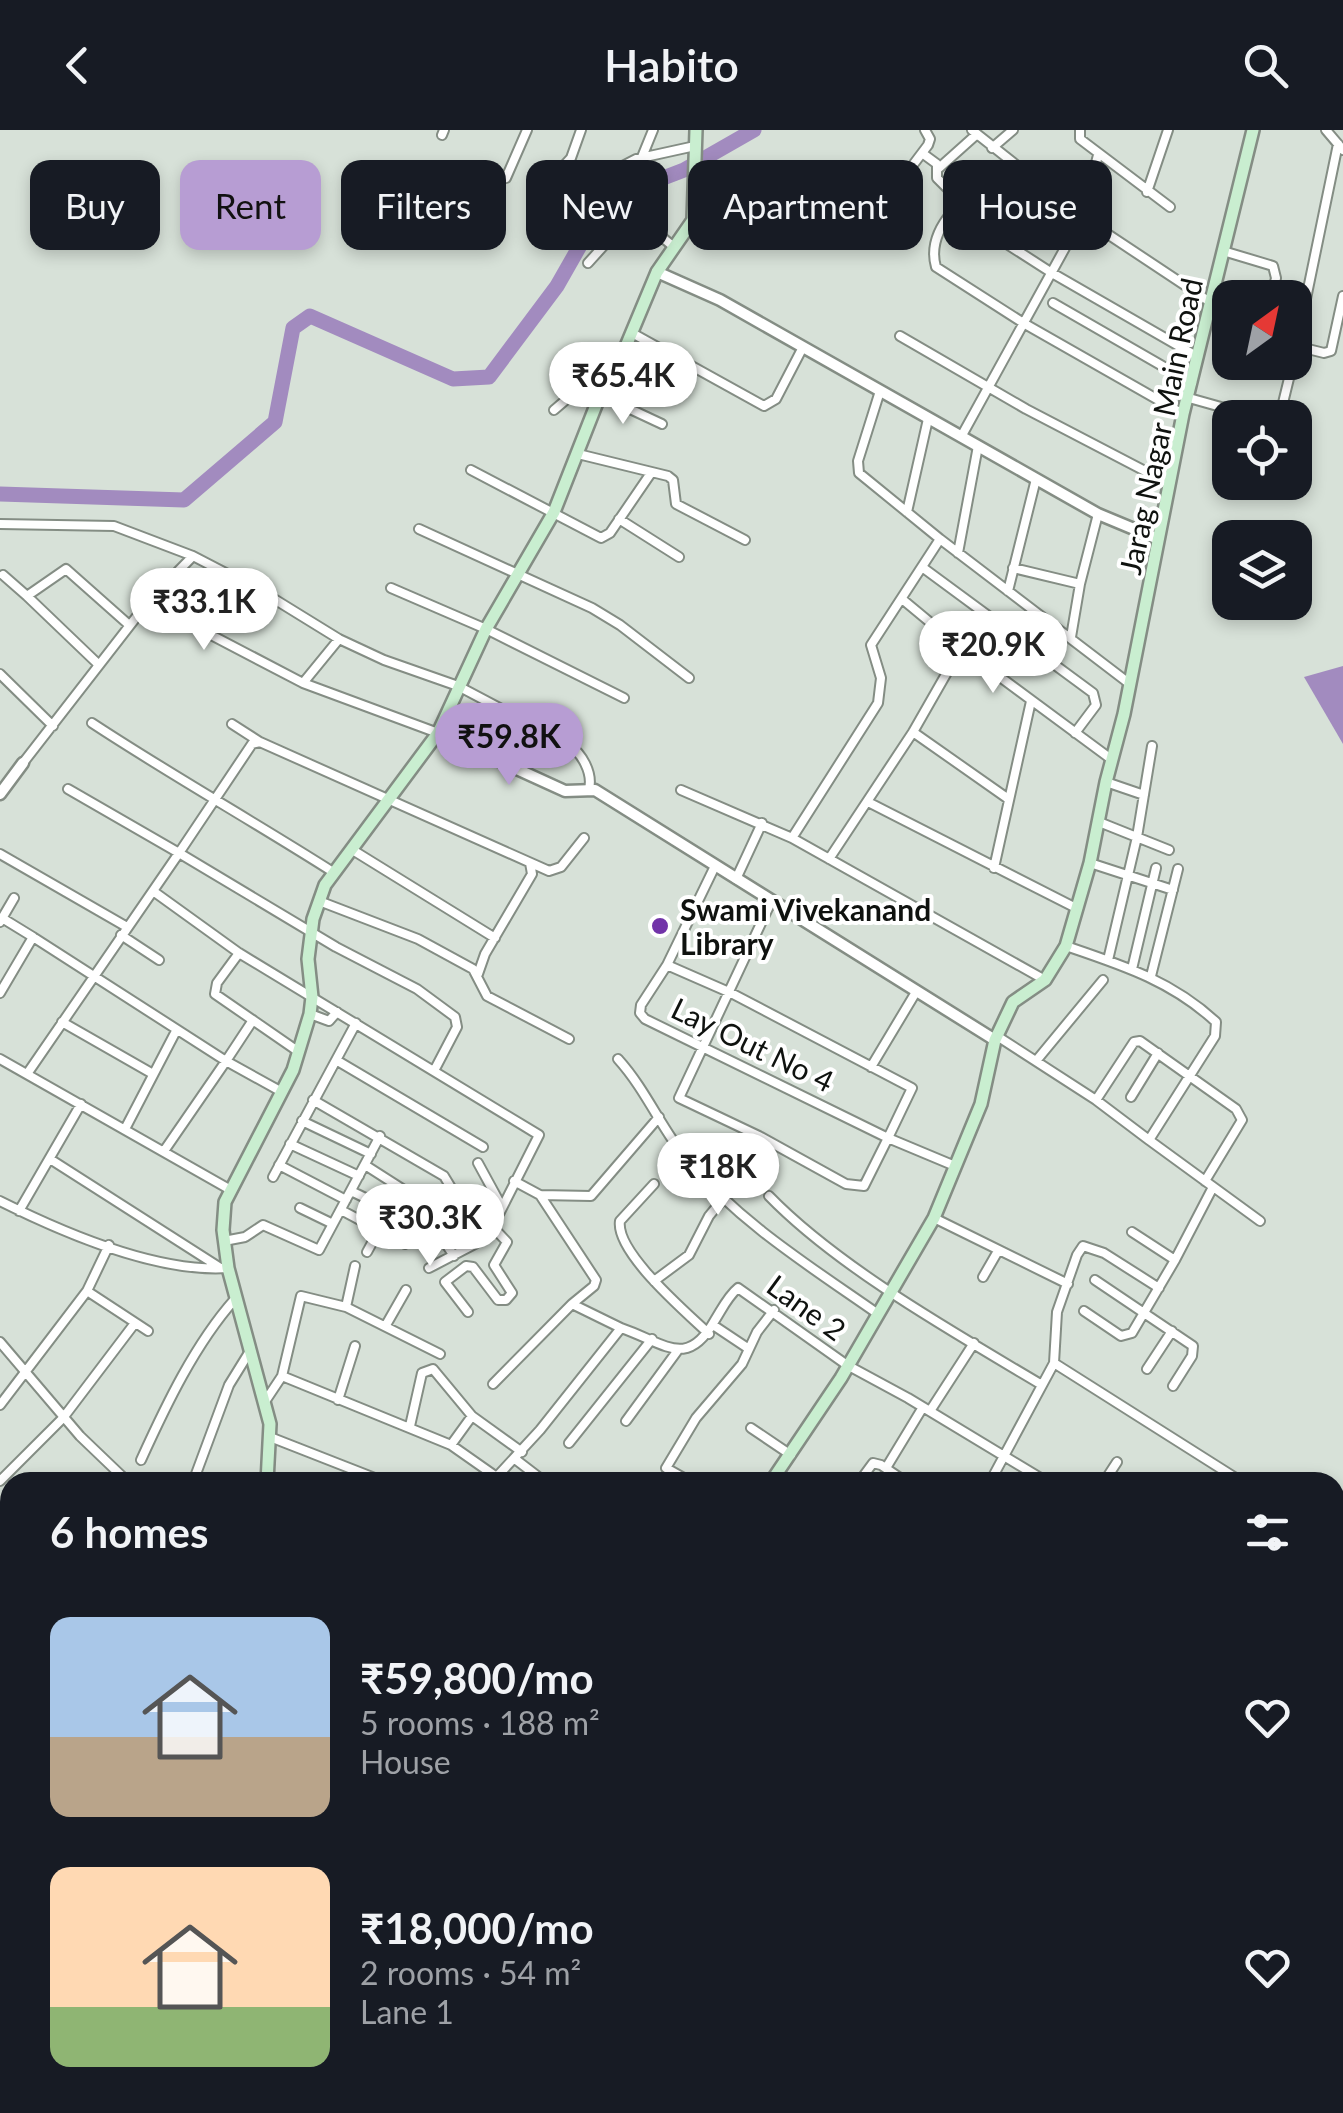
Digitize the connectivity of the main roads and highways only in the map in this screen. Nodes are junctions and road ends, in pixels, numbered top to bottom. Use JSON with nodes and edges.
{"nodes":[{"id":1,"x":696,"y":130,"type":"edge"},
{"id":2,"x":1252,"y":130,"type":"edge"},
{"id":3,"x":268,"y":1472,"type":"edge"},
{"id":4,"x":779,"y":1472,"type":"edge"}],
"edges":[{"from":1,"to":3,"type":"main road"},
{"from":2,"to":4,"type":"main road","name":"Jarag Nagar Main Road"}]}
